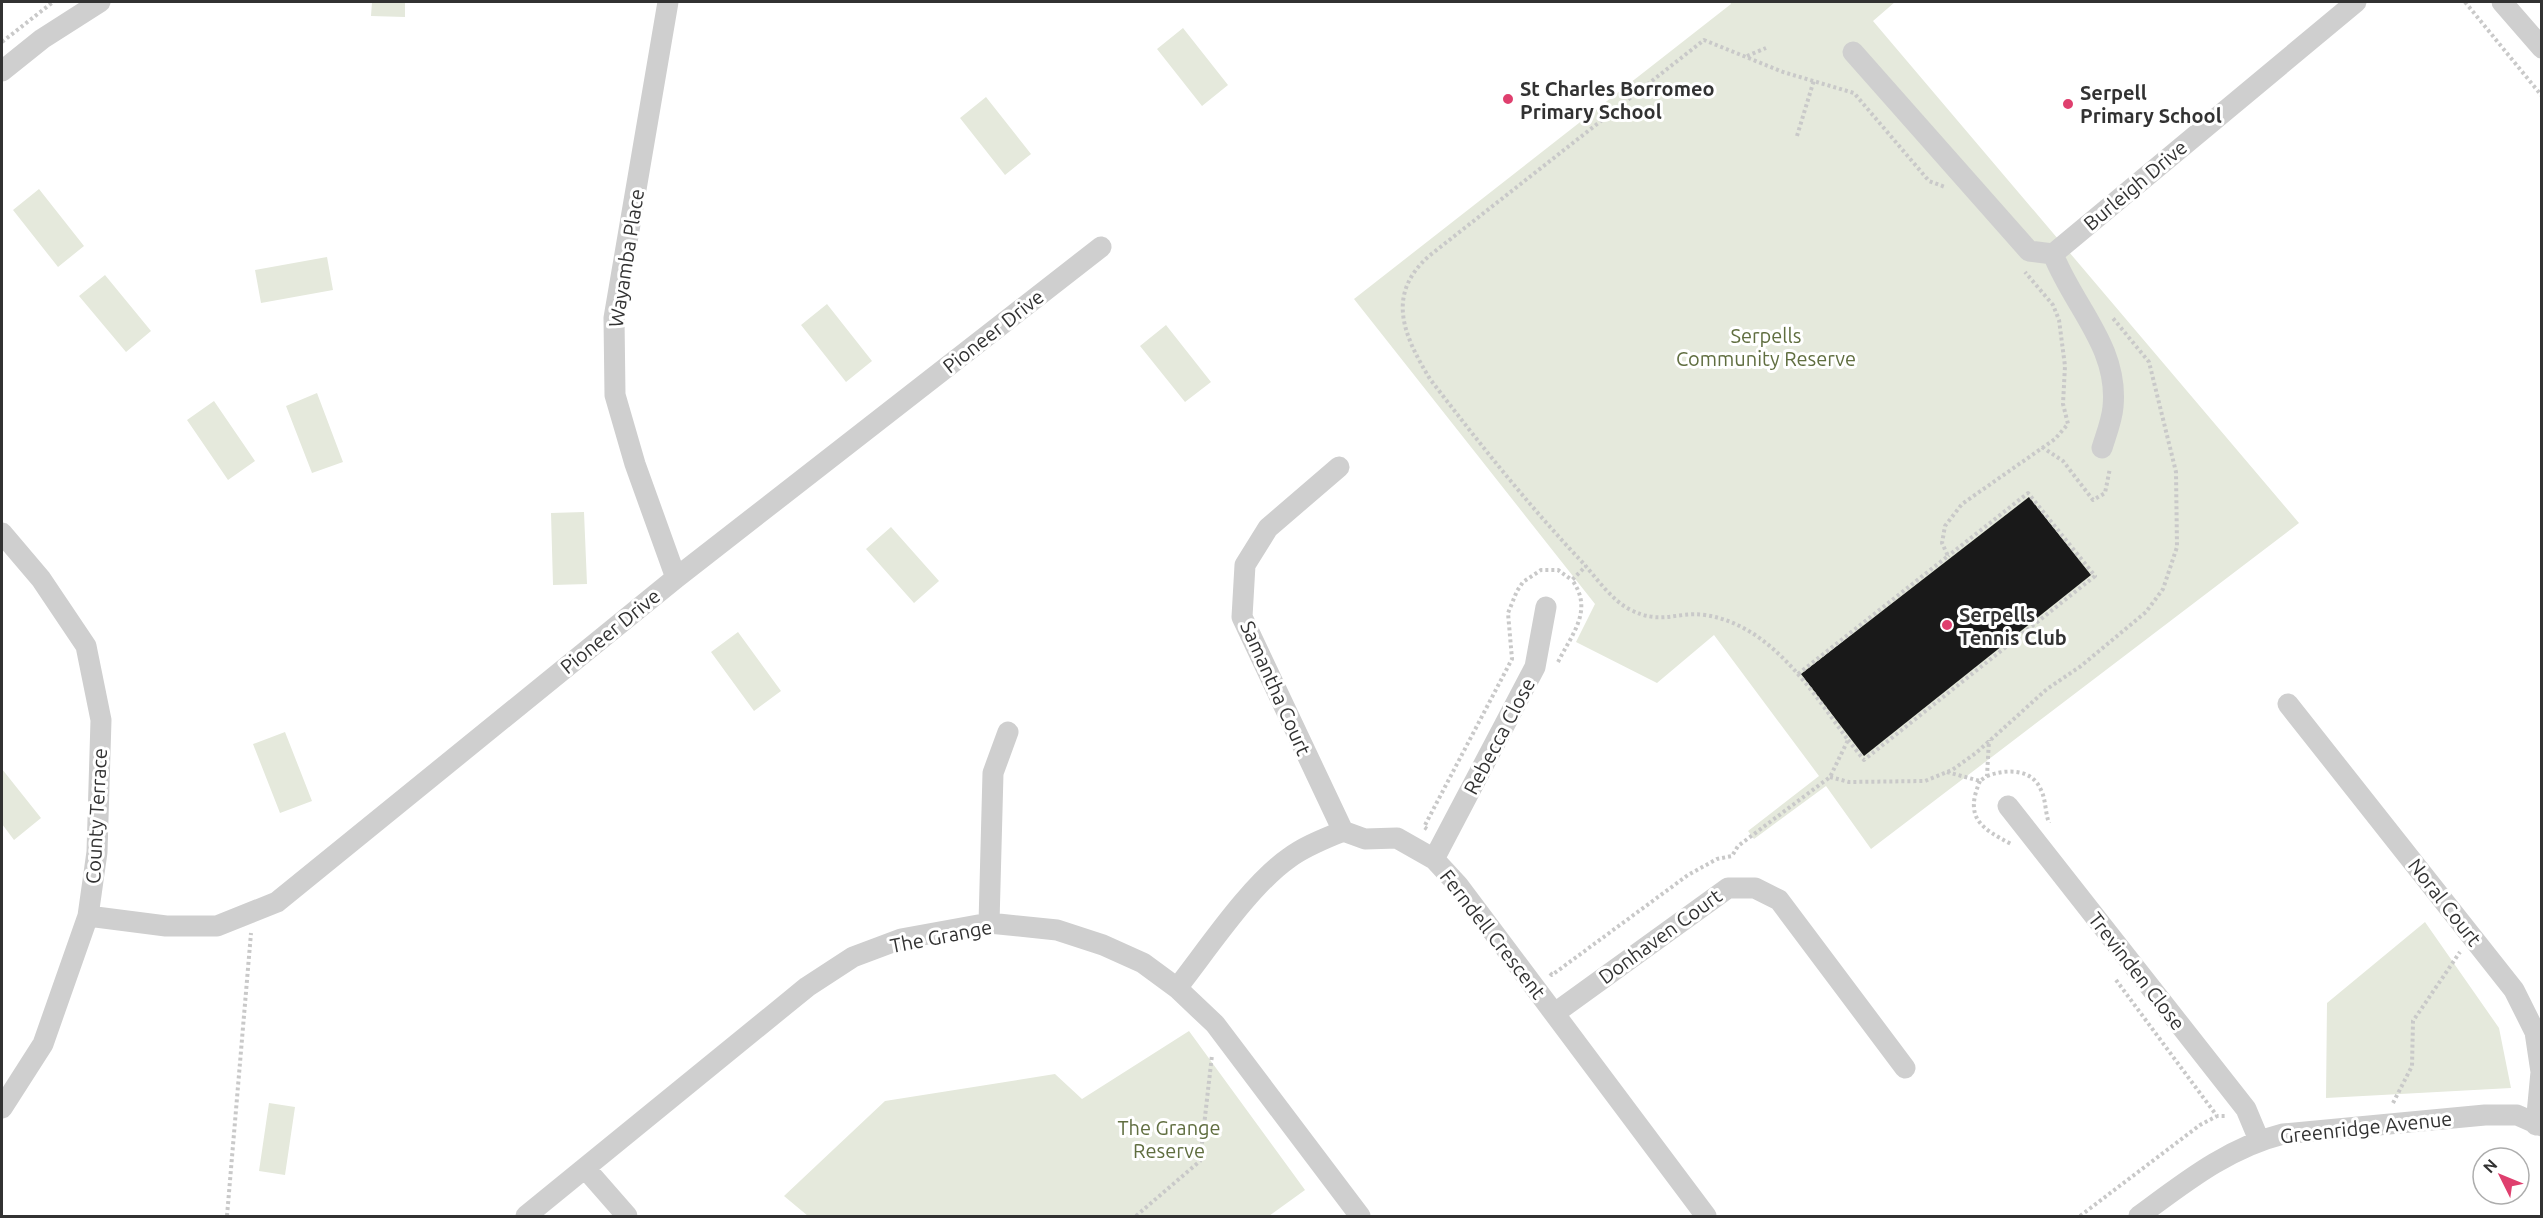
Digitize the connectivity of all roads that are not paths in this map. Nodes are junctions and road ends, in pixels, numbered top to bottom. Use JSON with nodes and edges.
{"nodes":[{"id":1,"x":100,"y":2,"type":"edge"},
{"id":2,"x":668,"y":2,"type":"edge"},
{"id":3,"x":2356,"y":2,"type":"edge"},
{"id":4,"x":2502,"y":2,"type":"edge"},
{"id":5,"x":2541,"y":48,"type":"edge"},
{"id":6,"x":1853,"y":52,"type":"dead end"},
{"id":7,"x":2,"y":71,"type":"edge"},
{"id":8,"x":1101,"y":247,"type":"dead end"},
{"id":9,"x":2053,"y":254,"type":"junction"},
{"id":10,"x":2102,"y":448,"type":"dead end"},
{"id":11,"x":1339,"y":467,"type":"dead end"},
{"id":12,"x":2,"y":533,"type":"edge"},
{"id":13,"x":676,"y":578,"type":"junction"},
{"id":14,"x":1546,"y":607,"type":"dead end"},
{"id":15,"x":2288,"y":704,"type":"dead end"},
{"id":16,"x":1008,"y":732,"type":"dead end"},
{"id":17,"x":2008,"y":806,"type":"dead end"},
{"id":18,"x":1343,"y":831,"type":"junction"},
{"id":19,"x":1434,"y":860,"type":"junction"},
{"id":20,"x":88,"y":916,"type":"junction"},
{"id":21,"x":989,"y":923,"type":"junction"},
{"id":22,"x":1177,"y":988,"type":"junction"},
{"id":23,"x":1555,"y":1013,"type":"junction"},
{"id":24,"x":1905,"y":1068,"type":"dead end"},
{"id":25,"x":2,"y":1108,"type":"edge"},
{"id":26,"x":2539,"y":1125,"type":"edge"},
{"id":27,"x":2259,"y":1140,"type":"junction"},
{"id":28,"x":585,"y":1168,"type":"junction"},
{"id":29,"x":526,"y":1216,"type":"edge"},
{"id":30,"x":627,"y":1216,"type":"edge"},
{"id":31,"x":1360,"y":1216,"type":"edge"},
{"id":32,"x":1706,"y":1216,"type":"edge"},
{"id":33,"x":2139,"y":1216,"type":"edge"}],
"edges":[{"from":1,"to":7,"type":"street"},
{"from":2,"to":13,"type":"street","name":"Wayamba Place"},
{"from":3,"to":9,"type":"street","name":"Burleigh Drive"},
{"from":4,"to":5,"type":"street"},
{"from":6,"to":9,"type":"street"},
{"from":8,"to":13,"type":"street","name":"Pioneer Drive"},
{"from":9,"to":10,"type":"street"},
{"from":11,"to":18,"type":"street","name":"Samantha Court"},
{"from":12,"to":20,"type":"street","name":"County Terrace"},
{"from":13,"to":20,"type":"street","name":"Pioneer Drive"},
{"from":14,"to":19,"type":"street","name":"Rebecca Close"},
{"from":15,"to":26,"type":"street","name":"Noral Court"},
{"from":16,"to":21,"type":"street"},
{"from":17,"to":27,"type":"street","name":"Trevinden Close"},
{"from":18,"to":19,"type":"street","name":"Ferndell Crescent"},
{"from":18,"to":22,"type":"street"},
{"from":19,"to":23,"type":"street","name":"Ferndell Crescent"},
{"from":20,"to":25,"type":"street","name":"County Terrace"},
{"from":21,"to":22,"type":"street","name":"The Grange"},
{"from":21,"to":28,"type":"street","name":"The Grange"},
{"from":22,"to":31,"type":"street","name":"The Grange"},
{"from":23,"to":24,"type":"street","name":"Donhaven Court"},
{"from":23,"to":32,"type":"street","name":"Ferndell Crescent"},
{"from":26,"to":27,"type":"street","name":"Greenridge Avenue"},
{"from":27,"to":33,"type":"street","name":"Greenridge Avenue"},
{"from":28,"to":29,"type":"street","name":"The Grange"},
{"from":28,"to":30,"type":"street"}]}
